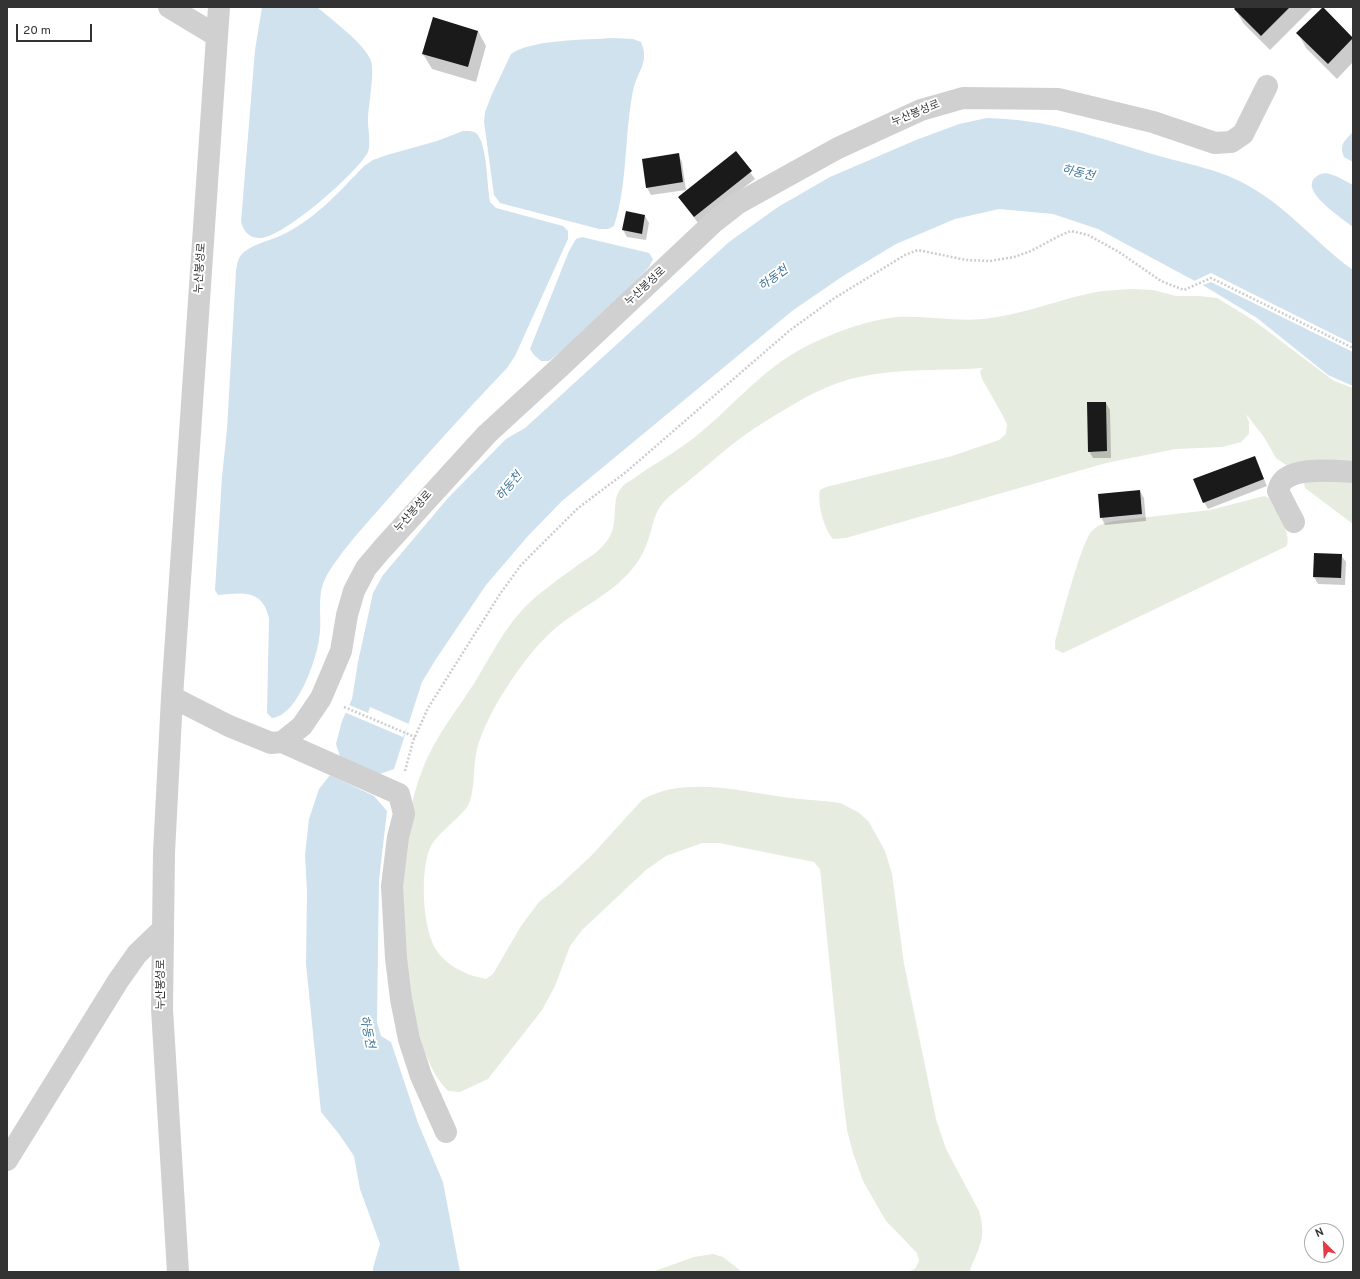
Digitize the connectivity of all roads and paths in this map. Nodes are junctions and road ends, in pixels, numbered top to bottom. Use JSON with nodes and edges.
{"nodes":[{"id":1,"x":169,"y":7,"type":"edge"},
{"id":2,"x":219,"y":7,"type":"edge"},
{"id":3,"x":217,"y":36,"type":"junction"},
{"id":4,"x":1267,"y":86,"type":"dead end"},
{"id":5,"x":1353,"y":348,"type":"edge"},
{"id":6,"x":1353,"y":472,"type":"edge"},
{"id":7,"x":1294,"y":522,"type":"dead end"},
{"id":8,"x":172,"y":697,"type":"junction"},
{"id":9,"x":321,"y":698,"type":"junction"},
{"id":10,"x":415,"y":737,"type":"junction"},
{"id":11,"x":282,"y":742,"type":"junction"},
{"id":12,"x":399,"y":794,"type":"junction"},
{"id":13,"x":163,"y":929,"type":"junction"},
{"id":14,"x":446,"y":1132,"type":"dead end"},
{"id":15,"x":7,"y":1160,"type":"edge"},
{"id":16,"x":178,"y":1272,"type":"edge"}],
"edges":[{"from":1,"to":3,"type":"street"},
{"from":2,"to":3,"type":"street","name":"누산봉성로"},
{"from":3,"to":8,"type":"street","name":"누산봉성로"},
{"from":4,"to":9,"type":"street","name":"누산봉성로"},
{"from":5,"to":10,"type":"path"},
{"from":6,"to":7,"type":"street"},
{"from":8,"to":11,"type":"street"},
{"from":8,"to":13,"type":"street","name":"누산봉성로"},
{"from":9,"to":10,"type":"path"},
{"from":9,"to":11,"type":"street","name":"누산봉성로"},
{"from":10,"to":12,"type":"path"},
{"from":11,"to":12,"type":"street"},
{"from":12,"to":14,"type":"street"},
{"from":13,"to":15,"type":"street"},
{"from":13,"to":16,"type":"street","name":"누산봉성로"}]}
